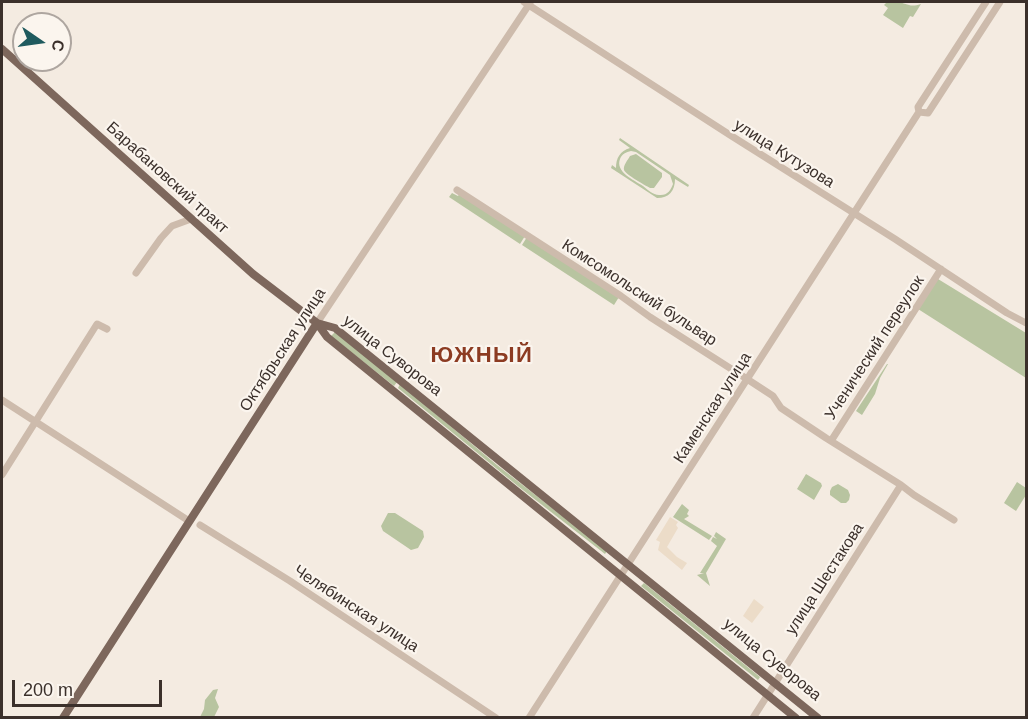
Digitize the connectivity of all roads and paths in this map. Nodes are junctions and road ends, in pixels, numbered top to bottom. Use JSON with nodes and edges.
{"nodes":[{"id":1,"x":986,"y":2,"type":"edge"},
{"id":2,"x":1000,"y":2,"type":"edge"},
{"id":3,"x":528,"y":3,"type":"edge"},
{"id":4,"x":2,"y":49,"type":"edge"},
{"id":5,"x":919,"y":112,"type":"junction"},
{"id":6,"x":457,"y":190,"type":"dead end"},
{"id":7,"x":853,"y":213,"type":"junction"},
{"id":8,"x":191,"y":219,"type":"junction"},
{"id":9,"x":941,"y":269,"type":"junction"},
{"id":10,"x":136,"y":273,"type":"dead end"},
{"id":11,"x":317,"y":323,"type":"junction"},
{"id":12,"x":1026,"y":323,"type":"edge"},
{"id":13,"x":107,"y":329,"type":"dead end"},
{"id":14,"x":747,"y":379,"type":"junction"},
{"id":15,"x":2,"y":400,"type":"edge"},
{"id":16,"x":36,"y":422,"type":"junction"},
{"id":17,"x":831,"y":441,"type":"junction"},
{"id":18,"x":2,"y":475,"type":"edge"},
{"id":19,"x":901,"y":485,"type":"junction"},
{"id":20,"x":954,"y":520,"type":"dead end"},
{"id":21,"x":189,"y":521,"type":"junction"},
{"id":22,"x":200,"y":525,"type":"dead end"},
{"id":23,"x":628,"y":564,"type":"junction"},
{"id":24,"x":620,"y":575,"type":"junction"},
{"id":25,"x":775,"y":683,"type":"junction"},
{"id":26,"x":768,"y":694,"type":"junction"},
{"id":27,"x":63,"y":717,"type":"edge"},
{"id":28,"x":496,"y":717,"type":"edge"},
{"id":29,"x":529,"y":717,"type":"edge"},
{"id":30,"x":753,"y":717,"type":"edge"},
{"id":31,"x":796,"y":717,"type":"edge"},
{"id":32,"x":818,"y":717,"type":"edge"}],
"edges":[{"from":1,"to":5,"type":"street","name":"Каменская улица"},
{"from":2,"to":5,"type":"street","name":"Каменская улица"},
{"from":3,"to":7,"type":"street","name":"улица Кутузова"},
{"from":3,"to":11,"type":"street","name":"Октябрьская улица"},
{"from":4,"to":8,"type":"main road","name":"Барабановский тракт"},
{"from":5,"to":7,"type":"street","name":"Каменская улица"},
{"from":6,"to":14,"type":"street","name":"Комсомольский бульвар"},
{"from":7,"to":9,"type":"street","name":"улица Кутузова"},
{"from":7,"to":14,"type":"street","name":"Каменская улица"},
{"from":8,"to":10,"type":"street"},
{"from":8,"to":11,"type":"main road","name":"Барабановский тракт"},
{"from":9,"to":12,"type":"street","name":"улица Кутузова"},
{"from":9,"to":17,"type":"street","name":"Ученический переулок"},
{"from":11,"to":21,"type":"main road","name":"Октябрьская улица"},
{"from":11,"to":23,"type":"main road","name":"улица Суворова"},
{"from":11,"to":24,"type":"main road","name":"улица Суворова"},
{"from":13,"to":16,"type":"street"},
{"from":14,"to":17,"type":"street","name":"Комсомольский бульвар"},
{"from":14,"to":23,"type":"street","name":"Каменская улица"},
{"from":15,"to":16,"type":"street"},
{"from":16,"to":18,"type":"street"},
{"from":16,"to":21,"type":"street"},
{"from":17,"to":19,"type":"street","name":"Комсомольский бульвар"},
{"from":19,"to":20,"type":"street","name":"Комсомольский бульвар"},
{"from":19,"to":25,"type":"street","name":"улица Шестакова"},
{"from":21,"to":27,"type":"main road","name":"Октябрьская улица"},
{"from":22,"to":28,"type":"street","name":"Челябинская улица"},
{"from":23,"to":24,"type":"street","name":"Каменская улица"},
{"from":23,"to":25,"type":"main road","name":"улица Суворова"},
{"from":24,"to":26,"type":"main road","name":"улица Суворова"},
{"from":24,"to":29,"type":"street","name":"Каменская улица"},
{"from":25,"to":26,"type":"street","name":"улица Шестакова"},
{"from":25,"to":32,"type":"main road","name":"улица Суворова"},
{"from":26,"to":30,"type":"street","name":"улица Шестакова"},
{"from":26,"to":31,"type":"main road","name":"улица Суворова"}]}
